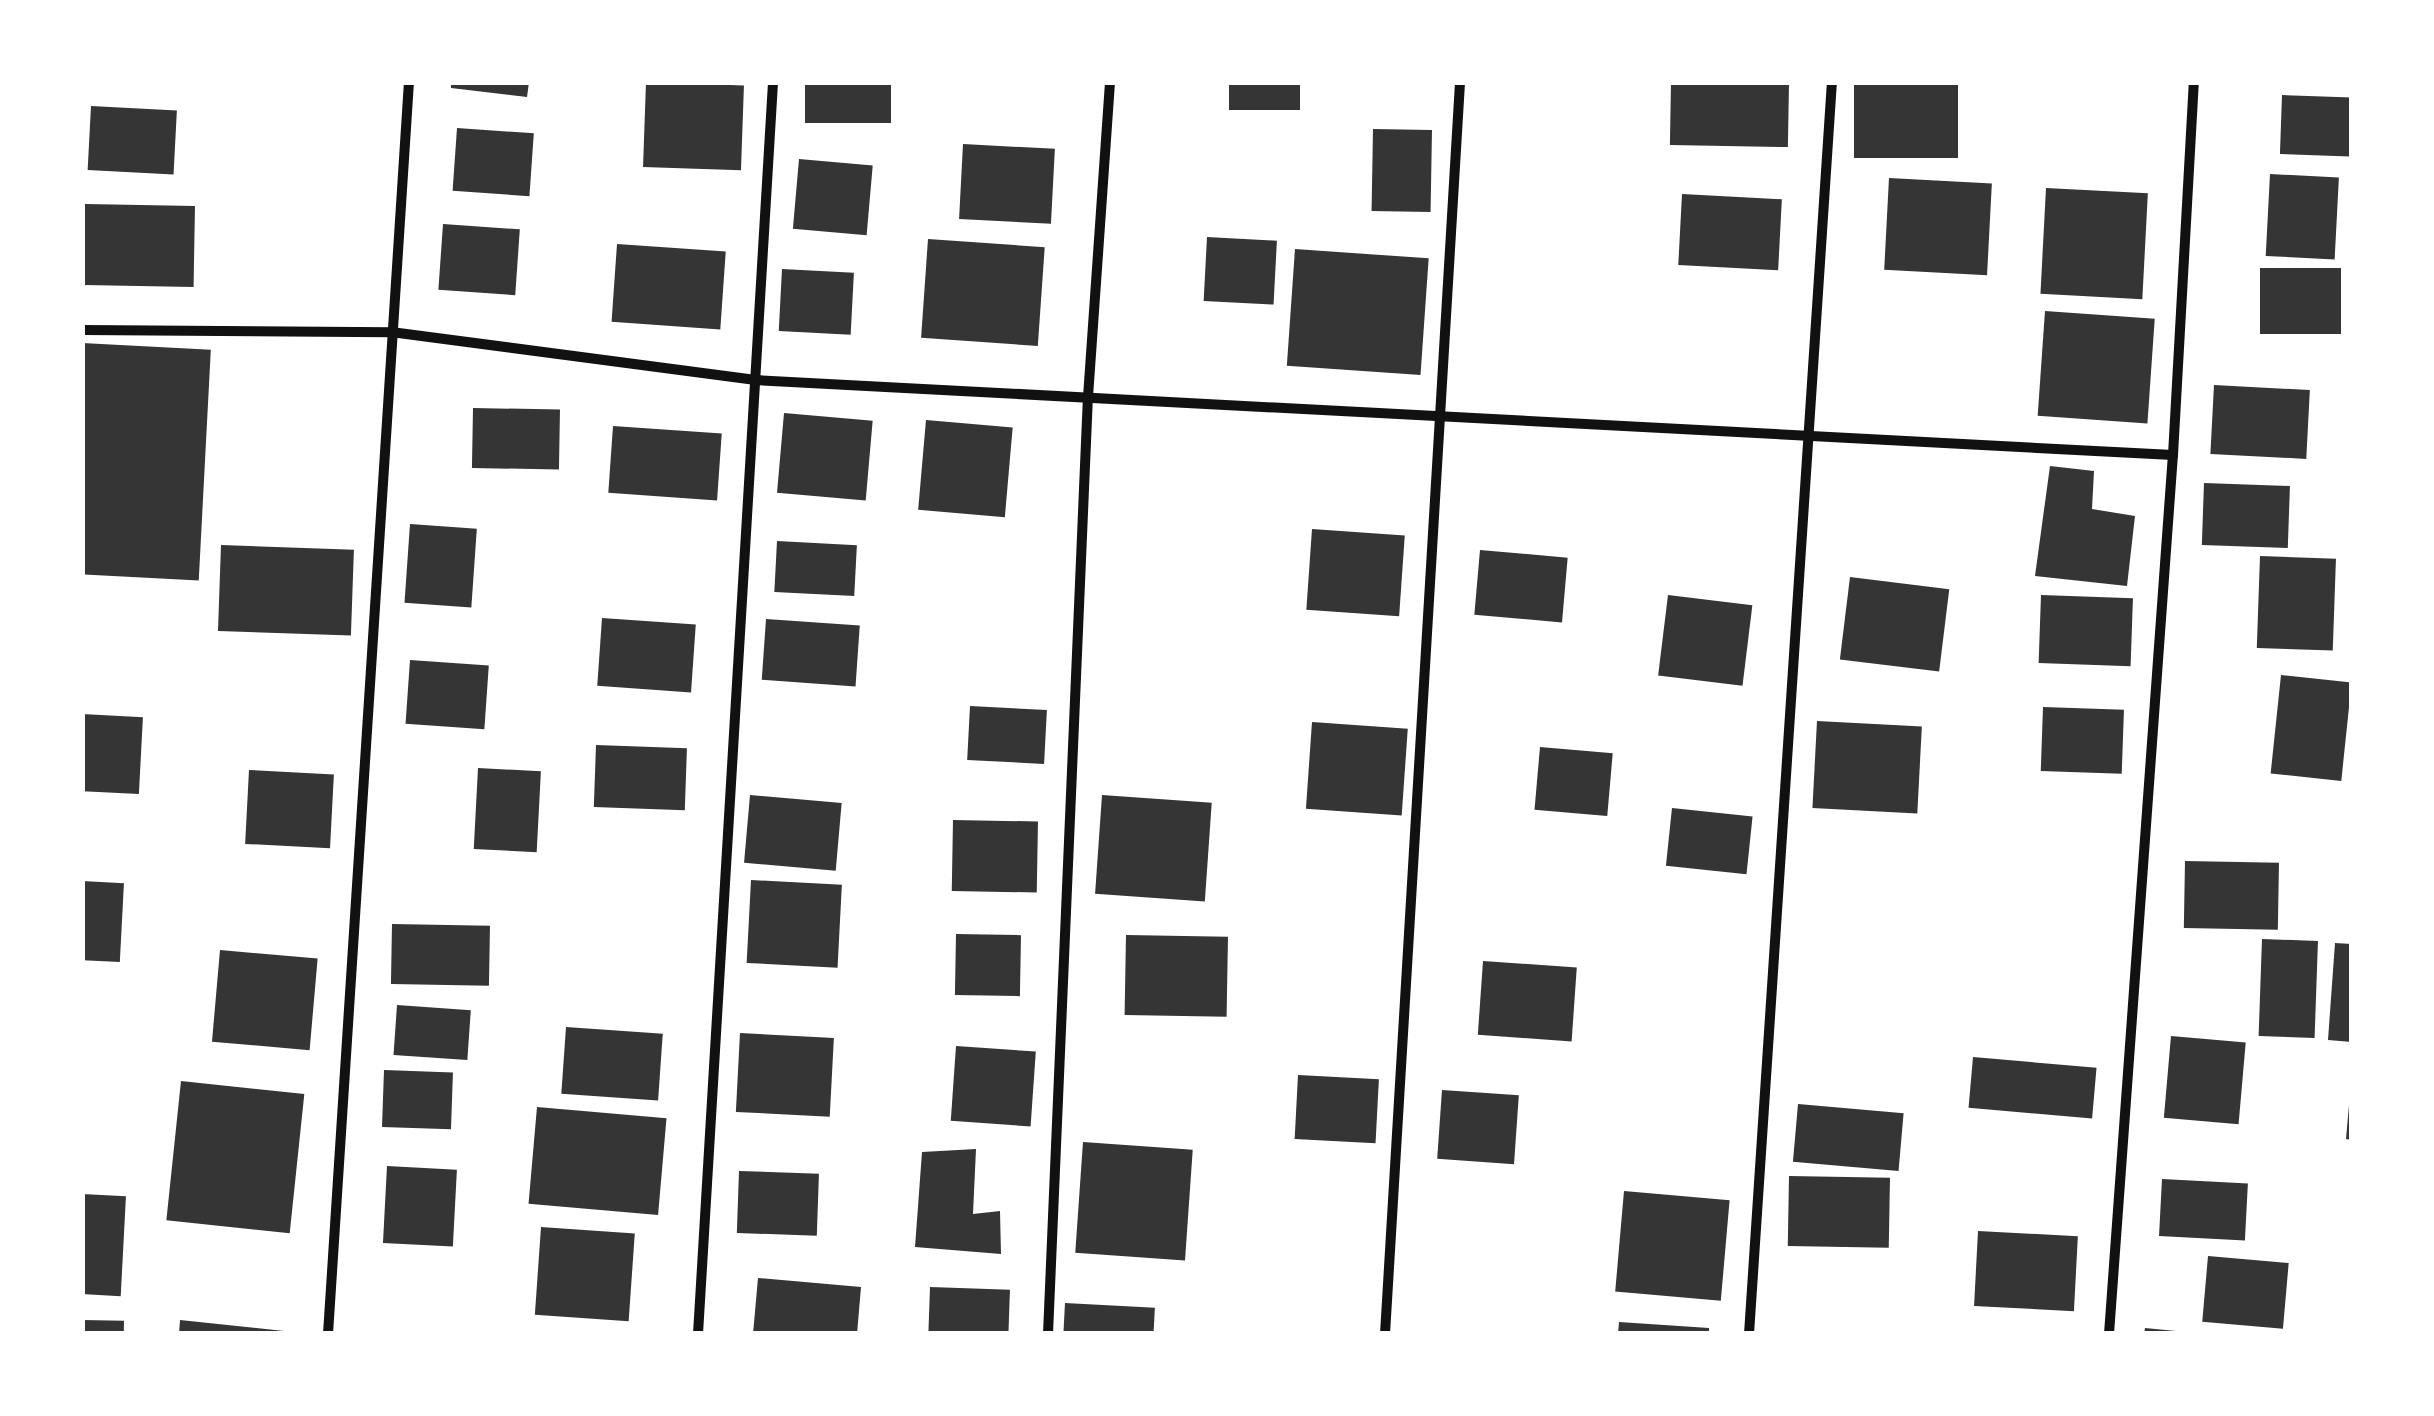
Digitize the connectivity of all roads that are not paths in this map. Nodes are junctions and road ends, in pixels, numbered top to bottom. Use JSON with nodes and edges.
{"nodes":[{"id":1,"x":409,"y":82,"type":"edge"},
{"id":2,"x":773,"y":82,"type":"edge"},
{"id":3,"x":1110,"y":82,"type":"edge"},
{"id":4,"x":1460,"y":82,"type":"edge"},
{"id":5,"x":1832,"y":82,"type":"edge"},
{"id":6,"x":2194,"y":82,"type":"edge"},
{"id":7,"x":82,"y":330,"type":"edge"},
{"id":8,"x":391,"y":332,"type":"junction"},
{"id":9,"x":754,"y":380,"type":"junction"},
{"id":10,"x":1088,"y":398,"type":"junction"},
{"id":11,"x":1440,"y":416,"type":"junction"},
{"id":12,"x":1812,"y":438,"type":"junction"},
{"id":13,"x":2173,"y":455,"type":"junction"},
{"id":14,"x":328,"y":1334,"type":"edge"},
{"id":15,"x":698,"y":1334,"type":"edge"},
{"id":16,"x":1048,"y":1334,"type":"edge"},
{"id":17,"x":1385,"y":1334,"type":"edge"},
{"id":18,"x":1749,"y":1334,"type":"edge"},
{"id":19,"x":2110,"y":1334,"type":"edge"}],
"edges":[{"from":1,"to":8,"type":"street"},
{"from":2,"to":9,"type":"street"},
{"from":3,"to":10,"type":"street"},
{"from":4,"to":11,"type":"street"},
{"from":5,"to":12,"type":"street"},
{"from":6,"to":13,"type":"street"},
{"from":7,"to":8,"type":"street"},
{"from":8,"to":9,"type":"street"},
{"from":8,"to":14,"type":"street"},
{"from":9,"to":10,"type":"street"},
{"from":9,"to":15,"type":"street"},
{"from":10,"to":11,"type":"street"},
{"from":10,"to":16,"type":"street"},
{"from":11,"to":12,"type":"street"},
{"from":11,"to":17,"type":"street"},
{"from":12,"to":13,"type":"street"},
{"from":12,"to":18,"type":"street"},
{"from":13,"to":19,"type":"street"}]}
